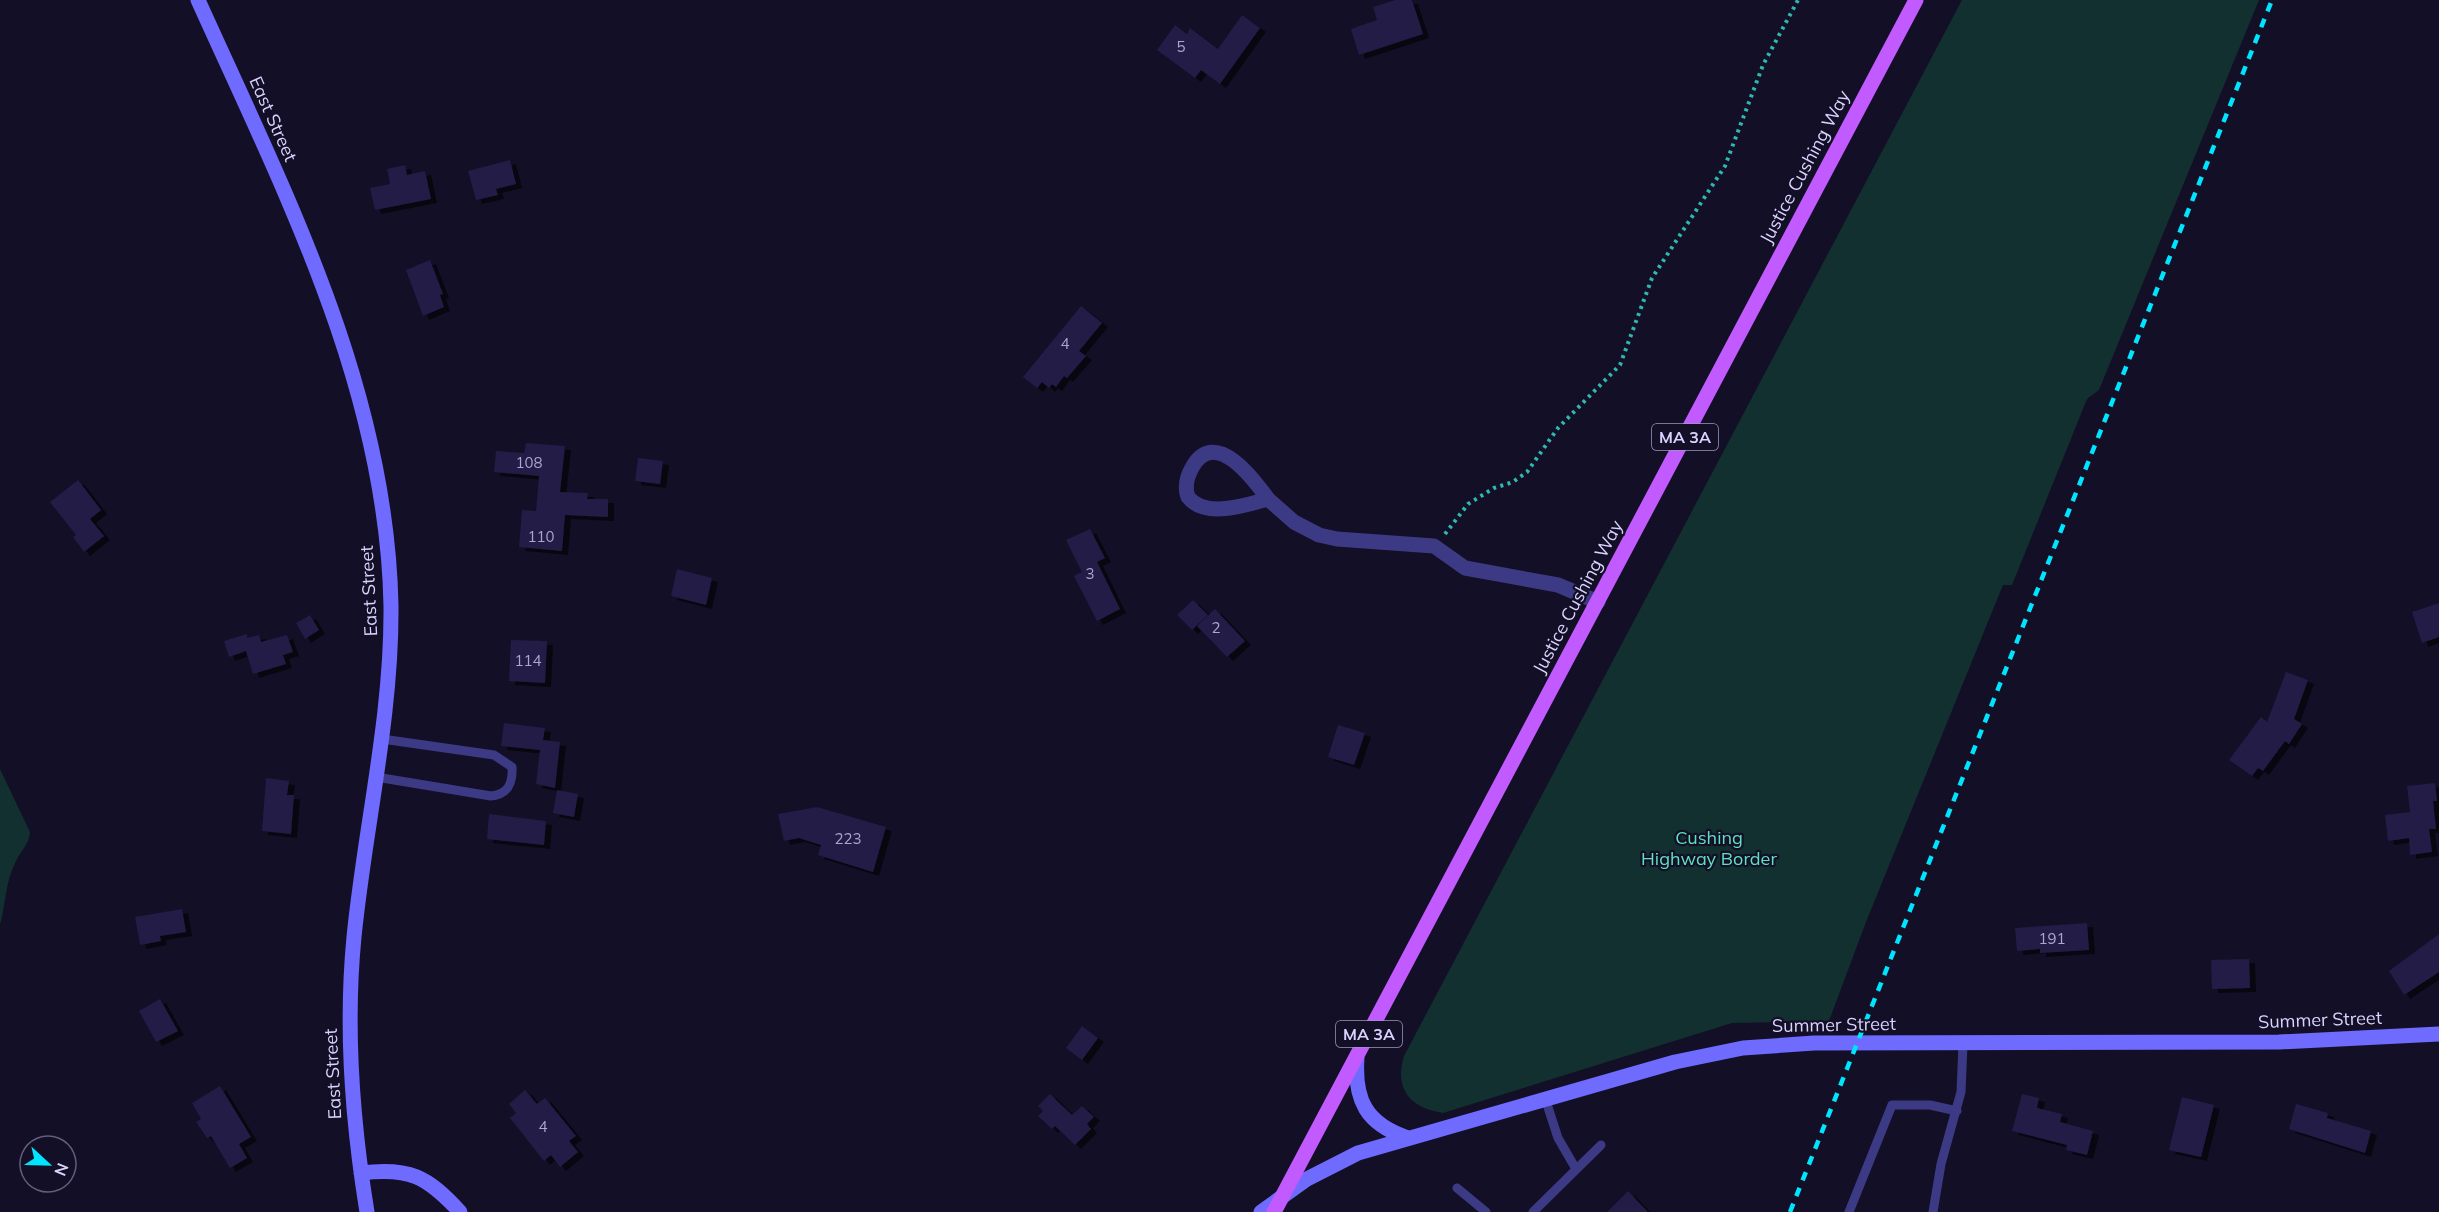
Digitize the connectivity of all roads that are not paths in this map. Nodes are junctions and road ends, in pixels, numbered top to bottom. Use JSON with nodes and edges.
{"nodes":[{"id":1,"x":198,"y":0,"type":"edge"},
{"id":2,"x":1916,"y":0,"type":"edge"},
{"id":3,"x":1268,"y":499,"type":"junction"},
{"id":4,"x":1598,"y":602,"type":"junction"},
{"id":5,"x":382,"y":739,"type":"junction"},
{"id":6,"x":376,"y":777,"type":"junction"},
{"id":7,"x":2439,"y":1034,"type":"edge"},
{"id":8,"x":1963,"y":1044,"type":"junction"},
{"id":9,"x":1357,"y":1058,"type":"junction"},
{"id":10,"x":1545,"y":1098,"type":"junction"},
{"id":11,"x":1957,"y":1111,"type":"junction"},
{"id":12,"x":1408,"y":1138,"type":"junction"},
{"id":13,"x":1601,"y":1145,"type":"dead end"},
{"id":14,"x":1576,"y":1169,"type":"junction"},
{"id":15,"x":361,"y":1173,"type":"junction"},
{"id":16,"x":1457,"y":1188,"type":"dead end"},
{"id":17,"x":1284,"y":1194,"type":"junction"},
{"id":18,"x":367,"y":1212,"type":"edge"},
{"id":19,"x":460,"y":1212,"type":"edge"},
{"id":20,"x":1261,"y":1212,"type":"edge"},
{"id":21,"x":1274,"y":1212,"type":"edge"},
{"id":22,"x":1486,"y":1212,"type":"edge"},
{"id":23,"x":1533,"y":1212,"type":"edge"},
{"id":24,"x":1849,"y":1212,"type":"edge"},
{"id":25,"x":1933,"y":1212,"type":"edge"}],
"edges":[{"from":1,"to":5,"type":"street","name":"East Street"},
{"from":2,"to":4,"type":"main road","name":"Justice Cushing Way","number":"MA 3A"},
{"from":3,"to":3,"type":"street"},
{"from":3,"to":4,"type":"street"},
{"from":4,"to":9,"type":"main road","name":"Justice Cushing Way","number":"MA 3A"},
{"from":5,"to":6,"type":"street","name":"East Street"},
{"from":5,"to":6,"type":"lane"},
{"from":6,"to":15,"type":"street","name":"East Street"},
{"from":7,"to":8,"type":"street","name":"Summer Street"},
{"from":8,"to":10,"type":"street","name":"Summer Street"},
{"from":8,"to":11,"type":"lane"},
{"from":9,"to":12,"type":"street"},
{"from":9,"to":17,"type":"main road","name":"Justice Cushing Way","number":"MA 3A"},
{"from":10,"to":12,"type":"street","name":"Summer Street"},
{"from":10,"to":14,"type":"lane"},
{"from":11,"to":24,"type":"lane"},
{"from":11,"to":25,"type":"lane"},
{"from":12,"to":17,"type":"street","name":"Summer Street"},
{"from":13,"to":14,"type":"lane"},
{"from":14,"to":23,"type":"lane"},
{"from":15,"to":18,"type":"street","name":"East Street"},
{"from":15,"to":19,"type":"street"},
{"from":16,"to":22,"type":"lane"},
{"from":17,"to":20,"type":"street","name":"Summer Street"},
{"from":17,"to":21,"type":"main road","name":"Justice Cushing Way","number":"MA 3A"}]}
